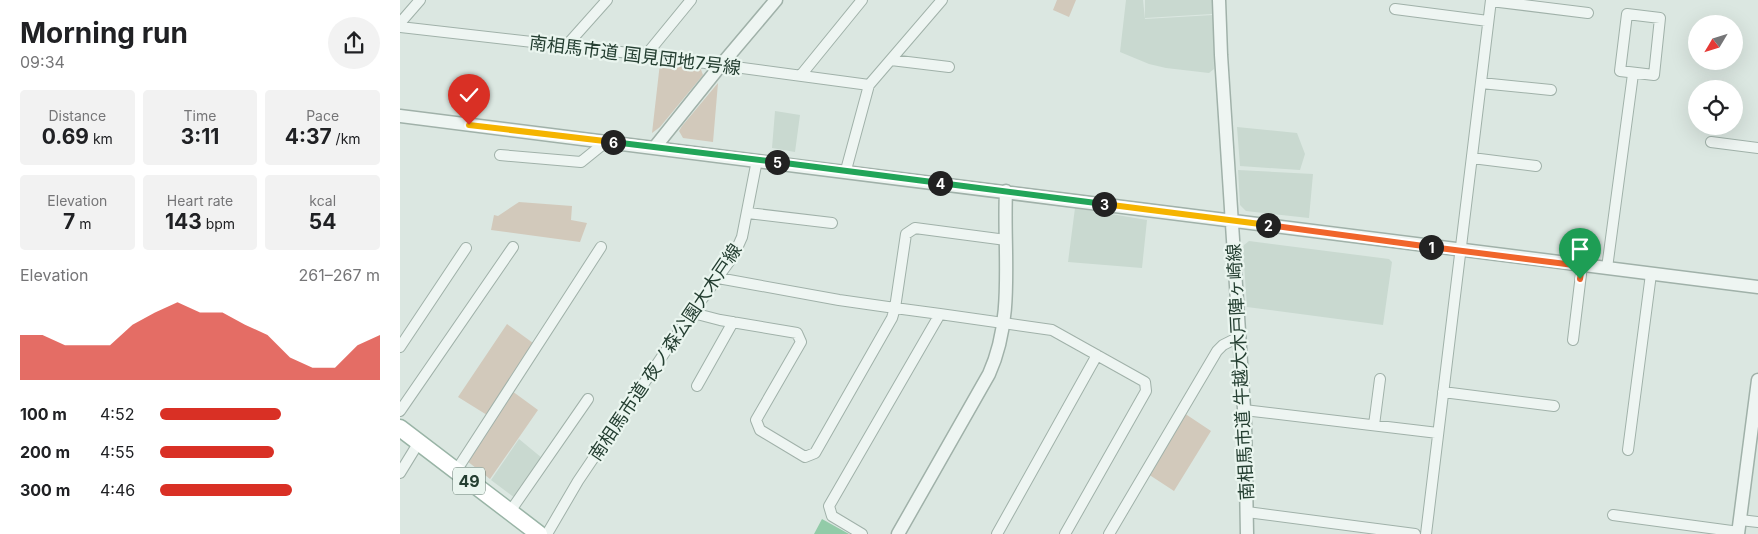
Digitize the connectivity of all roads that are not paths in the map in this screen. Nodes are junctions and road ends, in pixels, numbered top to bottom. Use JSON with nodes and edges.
{"nodes":[{"id":1,"x":420,"y":0,"type":"edge"},
{"id":2,"x":607,"y":0,"type":"edge"},
{"id":3,"x":776,"y":0,"type":"edge"},
{"id":4,"x":862,"y":0,"type":"edge"},
{"id":5,"x":942,"y":0,"type":"edge"},
{"id":6,"x":1219,"y":0,"type":"edge"},
{"id":7,"x":1491,"y":0,"type":"edge"},
{"id":8,"x":687,"y":1,"type":"edge"},
{"id":9,"x":1395,"y":9,"type":"dead end"},
{"id":10,"x":1588,"y":13,"type":"dead end"},
{"id":11,"x":1488,"y":21,"type":"junction"},
{"id":12,"x":400,"y":25,"type":"edge"},
{"id":13,"x":566,"y":46,"type":"junction"},
{"id":14,"x":646,"y":55,"type":"junction"},
{"id":15,"x":891,"y":60,"type":"junction"},
{"id":16,"x":721,"y":65,"type":"junction"},
{"id":17,"x":949,"y":66,"type":"dead end"},
{"id":18,"x":1633,"y":74,"type":"junction"},
{"id":19,"x":800,"y":75,"type":"junction"},
{"id":20,"x":1481,"y":83,"type":"junction"},
{"id":21,"x":869,"y":85,"type":"junction"},
{"id":22,"x":1551,"y":90,"type":"dead end"},
{"id":23,"x":400,"y":116,"type":"edge"},
{"id":24,"x":607,"y":141,"type":"junction"},
{"id":25,"x":1711,"y":142,"type":"dead end"},
{"id":26,"x":656,"y":148,"type":"junction"},
{"id":27,"x":1758,"y":148,"type":"edge"},
{"id":28,"x":500,"y":155,"type":"dead end"},
{"id":29,"x":1472,"y":158,"type":"junction"},
{"id":30,"x":757,"y":160,"type":"junction"},
{"id":31,"x":1536,"y":166,"type":"dead end"},
{"id":32,"x":846,"y":170,"type":"junction"},
{"id":33,"x":1006,"y":191,"type":"junction"},
{"id":34,"x":748,"y":213,"type":"junction"},
{"id":35,"x":1232,"y":221,"type":"junction"},
{"id":36,"x":832,"y":223,"type":"dead end"},
{"id":37,"x":1006,"y":240,"type":"junction"},
{"id":38,"x":601,"y":246,"type":"dead end"},
{"id":39,"x":513,"y":247,"type":"dead end"},
{"id":40,"x":466,"y":248,"type":"dead end"},
{"id":41,"x":1461,"y":251,"type":"junction"},
{"id":42,"x":1582,"y":266,"type":"junction"},
{"id":43,"x":1607,"y":268,"type":"junction"},
{"id":44,"x":1651,"y":274,"type":"junction"},
{"id":45,"x":718,"y":278,"type":"junction"},
{"id":46,"x":1758,"y":287,"type":"edge"},
{"id":47,"x":895,"y":308,"type":"junction"},
{"id":48,"x":693,"y":313,"type":"junction"},
{"id":49,"x":940,"y":314,"type":"junction"},
{"id":50,"x":733,"y":322,"type":"junction"},
{"id":51,"x":1004,"y":323,"type":"junction"},
{"id":52,"x":1240,"y":337,"type":"junction"},
{"id":53,"x":1573,"y":340,"type":"dead end"},
{"id":54,"x":400,"y":347,"type":"edge"},
{"id":55,"x":1097,"y":355,"type":"junction"},
{"id":56,"x":1380,"y":379,"type":"dead end"},
{"id":57,"x":1758,"y":380,"type":"edge"},
{"id":58,"x":697,"y":386,"type":"dead end"},
{"id":59,"x":1443,"y":392,"type":"junction"},
{"id":60,"x":588,"y":399,"type":"dead end"},
{"id":61,"x":1554,"y":406,"type":"dead end"},
{"id":62,"x":1244,"y":410,"type":"junction"},
{"id":63,"x":400,"y":411,"type":"edge"},
{"id":64,"x":1374,"y":425,"type":"junction"},
{"id":65,"x":400,"y":428,"type":"edge"},
{"id":66,"x":1438,"y":433,"type":"junction"},
{"id":67,"x":419,"y":442,"type":"junction"},
{"id":68,"x":1754,"y":444,"type":"edge"},
{"id":69,"x":1628,"y":450,"type":"dead end"},
{"id":70,"x":460,"y":465,"type":"junction"},
{"id":71,"x":400,"y":472,"type":"edge"},
{"id":72,"x":514,"y":507,"type":"junction"},
{"id":73,"x":1247,"y":512,"type":"junction"},
{"id":74,"x":1613,"y":515,"type":"dead end"},
{"id":75,"x":1758,"y":522,"type":"edge"},
{"id":76,"x":1739,"y":528,"type":"edge"},
{"id":77,"x":539,"y":534,"type":"edge"},
{"id":78,"x":547,"y":534,"type":"edge"},
{"id":79,"x":862,"y":534,"type":"edge"},
{"id":80,"x":898,"y":534,"type":"edge"},
{"id":81,"x":997,"y":534,"type":"edge"},
{"id":82,"x":1065,"y":534,"type":"edge"},
{"id":83,"x":1109,"y":534,"type":"edge"},
{"id":84,"x":1247,"y":534,"type":"edge"},
{"id":85,"x":1415,"y":534,"type":"edge"},
{"id":86,"x":1426,"y":534,"type":"edge"}],
"edges":[{"from":1,"to":12,"type":"street"},
{"from":2,"to":13,"type":"street"},
{"from":3,"to":16,"type":"street"},
{"from":4,"to":19,"type":"street"},
{"from":5,"to":15,"type":"street"},
{"from":6,"to":35,"type":"street","name":"南相馬市道 牛越大木戸陣ヶ崎線"},
{"from":7,"to":10,"type":"street"},
{"from":7,"to":11,"type":"street"},
{"from":8,"to":14,"type":"street"},
{"from":9,"to":11,"type":"street"},
{"from":11,"to":20,"type":"street"},
{"from":12,"to":13,"type":"street","name":"南相馬市道 国見団地7号線"},
{"from":13,"to":14,"type":"street","name":"南相馬市道 国見団地7号線"},
{"from":14,"to":16,"type":"street","name":"南相馬市道 国見団地7号線"},
{"from":15,"to":17,"type":"street"},
{"from":15,"to":21,"type":"street"},
{"from":16,"to":19,"type":"street","name":"南相馬市道 国見団地7号線"},
{"from":16,"to":26,"type":"street"},
{"from":18,"to":18,"type":"street"},
{"from":18,"to":43,"type":"street"},
{"from":19,"to":21,"type":"street","name":"南相馬市道 国見団地7号線"},
{"from":20,"to":22,"type":"street"},
{"from":20,"to":29,"type":"street"},
{"from":21,"to":32,"type":"street"},
{"from":23,"to":24,"type":"street"},
{"from":24,"to":26,"type":"street"},
{"from":24,"to":28,"type":"street"},
{"from":25,"to":27,"type":"street"},
{"from":26,"to":30,"type":"street"},
{"from":29,"to":31,"type":"street"},
{"from":29,"to":41,"type":"street"},
{"from":30,"to":32,"type":"street"},
{"from":30,"to":34,"type":"street","name":"南相馬市道 夜ノ森公園大木戸線"},
{"from":32,"to":33,"type":"street"},
{"from":33,"to":35,"type":"street"},
{"from":33,"to":37,"type":"street"},
{"from":34,"to":36,"type":"street"},
{"from":34,"to":45,"type":"street","name":"南相馬市道 夜ノ森公園大木戸線"},
{"from":35,"to":41,"type":"street"},
{"from":35,"to":52,"type":"street","name":"南相馬市道 牛越大木戸陣ヶ崎線"},
{"from":37,"to":47,"type":"street"},
{"from":37,"to":51,"type":"street"},
{"from":38,"to":70,"type":"street"},
{"from":39,"to":63,"type":"street"},
{"from":40,"to":54,"type":"street"},
{"from":41,"to":42,"type":"street"},
{"from":41,"to":59,"type":"street"},
{"from":42,"to":43,"type":"street"},
{"from":42,"to":53,"type":"street"},
{"from":43,"to":44,"type":"street"},
{"from":44,"to":46,"type":"street"},
{"from":44,"to":69,"type":"street"},
{"from":45,"to":47,"type":"street"},
{"from":45,"to":48,"type":"street","name":"南相馬市道 夜ノ森公園大木戸線"},
{"from":47,"to":49,"type":"street"},
{"from":47,"to":50,"type":"street"},
{"from":48,"to":50,"type":"street"},
{"from":48,"to":78,"type":"street","name":"南相馬市道 夜ノ森公園大木戸線"},
{"from":49,"to":51,"type":"street"},
{"from":49,"to":79,"type":"street"},
{"from":50,"to":58,"type":"street"},
{"from":51,"to":55,"type":"street"},
{"from":51,"to":80,"type":"street"},
{"from":52,"to":62,"type":"street","name":"南相馬市道 牛越大木戸陣ヶ崎線"},
{"from":52,"to":83,"type":"street"},
{"from":55,"to":81,"type":"street"},
{"from":55,"to":82,"type":"street"},
{"from":56,"to":64,"type":"street"},
{"from":57,"to":68,"type":"street"},
{"from":59,"to":61,"type":"street"},
{"from":59,"to":66,"type":"street"},
{"from":60,"to":72,"type":"street"},
{"from":62,"to":64,"type":"street"},
{"from":62,"to":73,"type":"street","name":"南相馬市道 牛越大木戸陣ヶ崎線"},
{"from":64,"to":66,"type":"street"},
{"from":65,"to":67,"type":"main road","number":"49"},
{"from":66,"to":86,"type":"street"},
{"from":67,"to":70,"type":"main road","number":"49"},
{"from":67,"to":71,"type":"street"},
{"from":68,"to":76,"type":"street"},
{"from":70,"to":72,"type":"main road","number":"49"},
{"from":72,"to":77,"type":"main road","number":"49"},
{"from":73,"to":84,"type":"street","name":"南相馬市道 牛越大木戸陣ヶ崎線"},
{"from":73,"to":85,"type":"street"},
{"from":74,"to":76,"type":"street"},
{"from":75,"to":76,"type":"street"}]}
